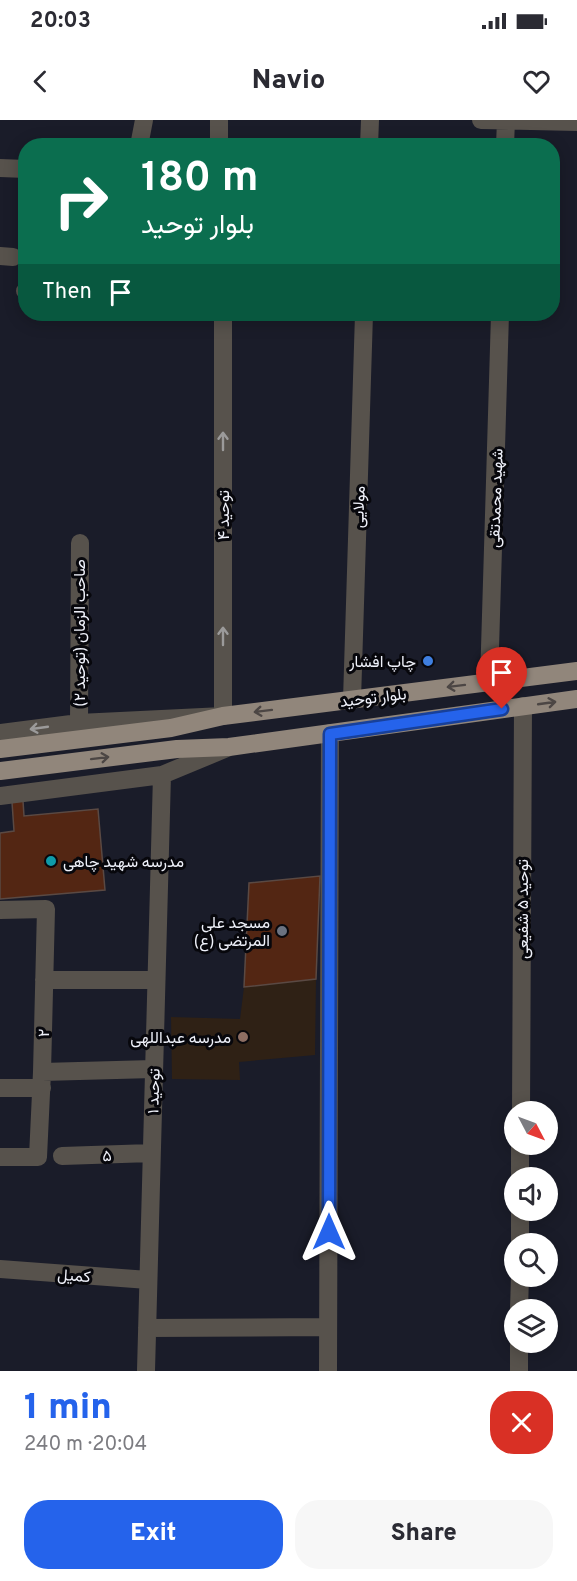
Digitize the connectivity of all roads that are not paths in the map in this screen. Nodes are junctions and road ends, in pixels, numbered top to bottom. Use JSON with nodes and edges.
{"nodes":[{"id":1,"x":144,"y":120,"type":"edge"},
{"id":2,"x":219,"y":120,"type":"edge"},
{"id":3,"x":369,"y":120,"type":"edge"},
{"id":4,"x":481,"y":120,"type":"edge"},
{"id":5,"x":490,"y":120,"type":"edge"},
{"id":6,"x":506,"y":120,"type":"edge"},
{"id":7,"x":577,"y":122,"type":"edge"},
{"id":8,"x":141,"y":138,"type":"edge"},
{"id":9,"x":219,"y":138,"type":"edge"},
{"id":10,"x":369,"y":138,"type":"edge"},
{"id":11,"x":505,"y":138,"type":"edge"},
{"id":12,"x":0,"y":168,"type":"edge"},
{"id":13,"x":18,"y":169,"type":"edge"},
{"id":14,"x":223,"y":321,"type":"edge"},
{"id":15,"x":364,"y":321,"type":"edge"},
{"id":16,"x":500,"y":321,"type":"edge"},
{"id":17,"x":80,"y":543,"type":"dead end"},
{"id":18,"x":577,"y":671,"type":"edge"},
{"id":19,"x":489,"y":682,"type":"junction"},
{"id":20,"x":577,"y":699,"type":"edge"},
{"id":21,"x":352,"y":700,"type":"junction"},
{"id":22,"x":523,"y":706,"type":"junction"},
{"id":23,"x":223,"y":716,"type":"junction"},
{"id":24,"x":79,"y":723,"type":"junction"},
{"id":25,"x":0,"y":733,"type":"edge"},
{"id":26,"x":330,"y":734,"type":"junction"},
{"id":27,"x":229,"y":747,"type":"junction"},
{"id":28,"x":0,"y":749,"type":"edge"},
{"id":29,"x":0,"y":771,"type":"edge"},
{"id":30,"x":162,"y":775,"type":"junction"},
{"id":31,"x":0,"y":796,"type":"edge"},
{"id":32,"x":0,"y":910,"type":"edge"},
{"id":33,"x":44,"y":980,"type":"junction"},
{"id":34,"x":156,"y":980,"type":"junction"},
{"id":35,"x":153,"y":1069,"type":"junction"},
{"id":36,"x":42,"y":1080,"type":"junction"},
{"id":37,"x":0,"y":1088,"type":"edge"},
{"id":38,"x":521,"y":1101,"type":"edge"},
{"id":39,"x":151,"y":1153,"type":"junction"},
{"id":40,"x":62,"y":1156,"type":"dead end"},
{"id":41,"x":0,"y":1157,"type":"edge"},
{"id":42,"x":0,"y":1269,"type":"edge"},
{"id":43,"x":148,"y":1280,"type":"junction"},
{"id":44,"x":328,"y":1327,"type":"junction"},
{"id":45,"x":147,"y":1328,"type":"junction"},
{"id":46,"x":519,"y":1353,"type":"edge"},
{"id":47,"x":146,"y":1371,"type":"edge"},
{"id":48,"x":328,"y":1371,"type":"edge"},
{"id":49,"x":519,"y":1371,"type":"edge"}],
"edges":[{"from":1,"to":8,"type":"street"},
{"from":2,"to":9,"type":"street"},
{"from":3,"to":10,"type":"street"},
{"from":4,"to":5,"type":"street"},
{"from":5,"to":6,"type":"street"},
{"from":6,"to":7,"type":"street"},
{"from":6,"to":11,"type":"street"},
{"from":12,"to":13,"type":"street"},
{"from":23,"to":14,"type":"street","name":"توحید ۴","one_way":true},
{"from":15,"to":21,"type":"street","name":"مولایی"},
{"from":16,"to":19,"type":"street","name":"شهید محمدتقی"},
{"from":17,"to":24,"type":"street","name":"صاحب الزمان (توحید ۲)"},
{"from":18,"to":19,"type":"main road","name":"بلوار توحید"},
{"from":19,"to":21,"type":"main road","name":"بلوار توحید","one_way":true},
{"from":22,"to":20,"type":"main road","name":"بلوار توحید","one_way":true},
{"from":21,"to":23,"type":"main road","name":"بلوار توحید","one_way":true},
{"from":22,"to":26,"type":"main road","name":"بلوار توحید"},
{"from":22,"to":38,"type":"street","name":"توحید ۵ شفیعی"},
{"from":23,"to":24,"type":"street"},
{"from":23,"to":28,"type":"main road","name":"بلوار توحید"},
{"from":24,"to":25,"type":"street","one_way":true},
{"from":26,"to":27,"type":"main road","name":"بلوار توحید"},
{"from":26,"to":44,"type":"street"},
{"from":29,"to":27,"type":"main road","name":"بلوار توحید","one_way":true},
{"from":27,"to":30,"type":"street"},
{"from":30,"to":31,"type":"street"},
{"from":30,"to":34,"type":"street","name":"توحید ۱"},
{"from":32,"to":33,"type":"street","name":"۲"},
{"from":33,"to":34,"type":"street"},
{"from":33,"to":36,"type":"street","name":"۲"},
{"from":34,"to":35,"type":"street","name":"توحید ۱"},
{"from":35,"to":36,"type":"street"},
{"from":35,"to":39,"type":"street","name":"توحید ۱"},
{"from":36,"to":37,"type":"street"},
{"from":36,"to":41,"type":"street","name":"۲"},
{"from":39,"to":40,"type":"street","name":"۵"},
{"from":39,"to":43,"type":"street","name":"توحید ۱"},
{"from":42,"to":43,"type":"street","name":"کمیل"},
{"from":43,"to":45,"type":"street","name":"توحید ۱"},
{"from":44,"to":45,"type":"street"},
{"from":44,"to":48,"type":"street"},
{"from":45,"to":47,"type":"street","name":"توحید ۱"},
{"from":46,"to":49,"type":"street"}]}
